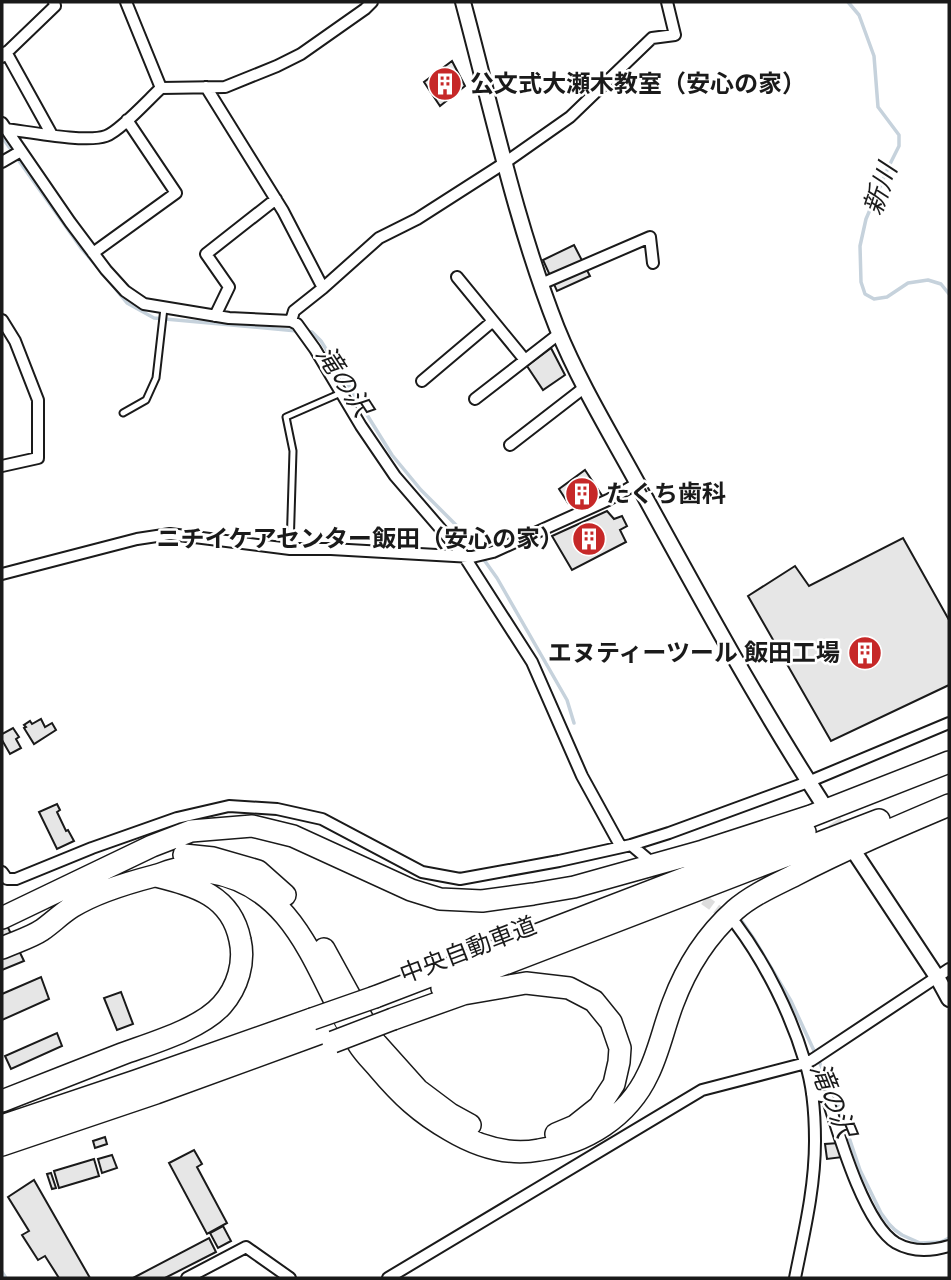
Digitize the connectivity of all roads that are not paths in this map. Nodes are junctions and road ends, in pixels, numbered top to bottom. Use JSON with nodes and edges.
{"nodes":[{"id":1,"x":54,"y":2,"type":"edge"},
{"id":2,"x":126,"y":2,"type":"edge"},
{"id":3,"x":372,"y":2,"type":"edge"},
{"id":4,"x":463,"y":2,"type":"edge"},
{"id":5,"x":667,"y":2,"type":"edge"},
{"id":6,"x":4,"y":55,"type":"edge"},
{"id":7,"x":206,"y":87,"type":"junction"},
{"id":8,"x":161,"y":88,"type":"junction"},
{"id":9,"x":127,"y":120,"type":"junction"},
{"id":10,"x":4,"y":126,"type":"edge"},
{"id":11,"x":52,"y":135,"type":"junction"},
{"id":12,"x":21,"y":151,"type":"junction"},
{"id":13,"x":5,"y":161,"type":"edge"},
{"id":14,"x":506,"y":162,"type":"junction"},
{"id":15,"x":276,"y":199,"type":"junction"},
{"id":16,"x":93,"y":253,"type":"junction"},
{"id":17,"x":653,"y":263,"type":"dead end"},
{"id":18,"x":457,"y":277,"type":"dead end"},
{"id":19,"x":541,"y":284,"type":"junction"},
{"id":20,"x":323,"y":288,"type":"junction"},
{"id":21,"x":164,"y":309,"type":"junction"},
{"id":22,"x":215,"y":316,"type":"junction"},
{"id":23,"x":2,"y":320,"type":"edge"},
{"id":24,"x":493,"y":321,"type":"junction"},
{"id":25,"x":294,"y":323,"type":"junction"},
{"id":26,"x":559,"y":333,"type":"junction"},
{"id":27,"x":525,"y":360,"type":"junction"},
{"id":28,"x":422,"y":381,"type":"dead end"},
{"id":29,"x":585,"y":387,"type":"junction"},
{"id":30,"x":341,"y":393,"type":"junction"},
{"id":31,"x":475,"y":399,"type":"dead end"},
{"id":32,"x":123,"y":413,"type":"dead end"},
{"id":33,"x":510,"y":445,"type":"dead end"},
{"id":34,"x":2,"y":466,"type":"edge"},
{"id":35,"x":638,"y":483,"type":"junction"},
{"id":36,"x":290,"y":549,"type":"junction"},
{"id":37,"x":468,"y":557,"type":"junction"},
{"id":38,"x":2,"y":574,"type":"edge"},
{"id":39,"x":949,"y":723,"type":"edge"},
{"id":40,"x":949,"y":762,"type":"edge"},
{"id":41,"x":949,"y":776,"type":"edge"},
{"id":42,"x":808,"y":782,"type":"junction"},
{"id":43,"x":949,"y":793,"type":"edge"},
{"id":44,"x":823,"y":804,"type":"tunnel mouth"},
{"id":45,"x":949,"y":805,"type":"edge"},
{"id":46,"x":152,"y":846,"type":"junction"},
{"id":47,"x":626,"y":846,"type":"junction"},
{"id":48,"x":857,"y":856,"type":"tunnel mouth"},
{"id":49,"x":650,"y":861,"type":"dead end"},
{"id":50,"x":154,"y":876,"type":"junction"},
{"id":51,"x":4,"y":879,"type":"edge"},
{"id":52,"x":2,"y":918,"type":"edge"},
{"id":53,"x":736,"y":924,"type":"tunnel mouth"},
{"id":54,"x":2,"y":948,"type":"edge"},
{"id":55,"x":943,"y":973,"type":"edge"},
{"id":56,"x":949,"y":999,"type":"edge"},
{"id":57,"x":384,"y":1009,"type":"junction"},
{"id":58,"x":324,"y":1030,"type":"junction"},
{"id":59,"x":814,"y":1059,"type":"junction"},
{"id":60,"x":812,"y":1094,"type":"junction"},
{"id":61,"x":2,"y":1101,"type":"edge"},
{"id":62,"x":2,"y":1126,"type":"edge"},
{"id":63,"x":2,"y":1145,"type":"edge"},
{"id":64,"x":949,"y":1246,"type":"edge"},
{"id":65,"x":187,"y":1278,"type":"edge"},
{"id":66,"x":290,"y":1278,"type":"edge"},
{"id":67,"x":388,"y":1278,"type":"edge"},
{"id":68,"x":795,"y":1278,"type":"edge"}],
"edges":[{"from":1,"to":6,"type":"street"},
{"from":2,"to":8,"type":"street"},
{"from":3,"to":7,"type":"street"},
{"from":4,"to":14,"type":"street"},
{"from":5,"to":14,"type":"street"},
{"from":6,"to":11,"type":"street"},
{"from":7,"to":8,"type":"street"},
{"from":7,"to":15,"type":"street"},
{"from":8,"to":9,"type":"street"},
{"from":9,"to":11,"type":"street"},
{"from":9,"to":16,"type":"street"},
{"from":10,"to":11,"type":"street"},
{"from":10,"to":12,"type":"street"},
{"from":12,"to":13,"type":"street"},
{"from":12,"to":16,"type":"street"},
{"from":14,"to":19,"type":"street"},
{"from":14,"to":20,"type":"street"},
{"from":15,"to":20,"type":"street"},
{"from":15,"to":22,"type":"street"},
{"from":16,"to":21,"type":"street"},
{"from":17,"to":19,"type":"street"},
{"from":18,"to":24,"type":"street"},
{"from":19,"to":26,"type":"street"},
{"from":20,"to":25,"type":"street"},
{"from":21,"to":22,"type":"street"},
{"from":21,"to":32,"type":"lane"},
{"from":22,"to":25,"type":"street"},
{"from":23,"to":34,"type":"street"},
{"from":24,"to":27,"type":"street"},
{"from":24,"to":28,"type":"street"},
{"from":25,"to":30,"type":"street"},
{"from":26,"to":27,"type":"street"},
{"from":26,"to":29,"type":"street"},
{"from":27,"to":31,"type":"street"},
{"from":29,"to":33,"type":"street"},
{"from":29,"to":35,"type":"street"},
{"from":30,"to":36,"type":"lane"},
{"from":30,"to":37,"type":"street"},
{"from":35,"to":37,"type":"street"},
{"from":35,"to":42,"type":"street"},
{"from":36,"to":37,"type":"street"},
{"from":36,"to":38,"type":"street"},
{"from":37,"to":47,"type":"street"},
{"from":39,"to":42,"type":"street"},
{"from":40,"to":46,"type":"highway"},
{"from":41,"to":57,"type":"highway","name":"中央自動車道"},
{"from":42,"to":44,"type":"street"},
{"from":42,"to":47,"type":"street"},
{"from":43,"to":57,"type":"highway","name":"中央自動車道"},
{"from":45,"to":50,"type":"highway"},
{"from":46,"to":52,"type":"highway"},
{"from":46,"to":57,"type":"highway"},
{"from":47,"to":49,"type":"street"},
{"from":47,"to":51,"type":"street"},
{"from":48,"to":55,"type":"street"},
{"from":50,"to":54,"type":"highway"},
{"from":50,"to":61,"type":"highway"},
{"from":53,"to":59,"type":"street"},
{"from":55,"to":56,"type":"street"},
{"from":55,"to":59,"type":"street"},
{"from":57,"to":58,"type":"highway","name":"中央自動車道","bridge":true},
{"from":57,"to":58,"type":"highway","bridge":true},
{"from":58,"to":62,"type":"highway","name":"中央自動車道"},
{"from":58,"to":63,"type":"highway"},
{"from":59,"to":60,"type":"street"},
{"from":59,"to":67,"type":"street"},
{"from":60,"to":64,"type":"street"},
{"from":60,"to":68,"type":"street"},
{"from":65,"to":66,"type":"street"}]}
